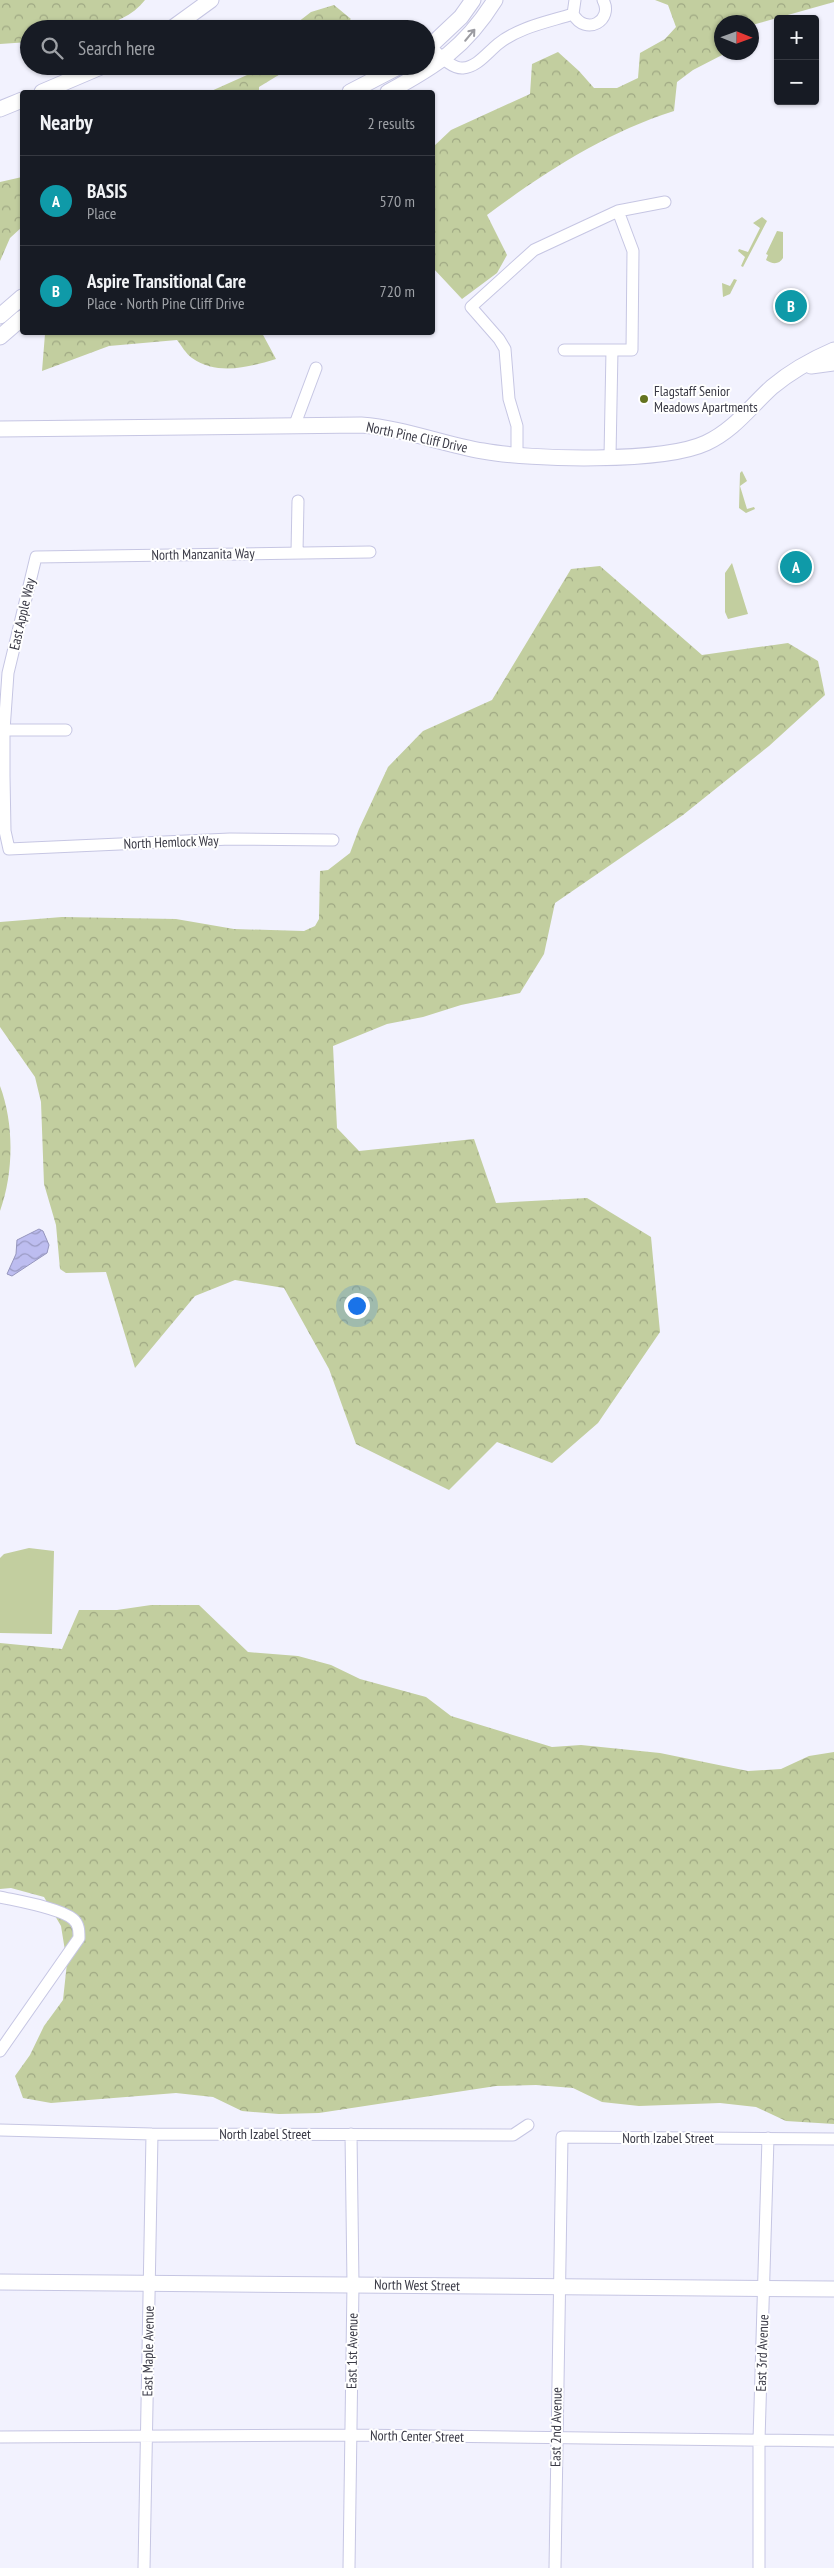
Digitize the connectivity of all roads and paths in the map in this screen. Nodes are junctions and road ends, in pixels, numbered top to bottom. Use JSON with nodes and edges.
{"nodes":[{"id":1,"x":210,"y":0,"type":"edge"},
{"id":2,"x":473,"y":0,"type":"edge"},
{"id":3,"x":495,"y":0,"type":"edge"},
{"id":4,"x":575,"y":0,"type":"edge"},
{"id":5,"x":603,"y":0,"type":"edge"},
{"id":6,"x":573,"y":14,"type":"junction"},
{"id":7,"x":183,"y":20,"type":"edge"},
{"id":8,"x":435,"y":43,"type":"edge"},
{"id":9,"x":435,"y":53,"type":"edge"},
{"id":10,"x":444,"y":59,"type":"junction"},
{"id":11,"x":435,"y":64,"type":"edge"},
{"id":12,"x":82,"y":75,"type":"edge"},
{"id":13,"x":383,"y":75,"type":"edge"},
{"id":14,"x":417,"y":75,"type":"edge"},
{"id":15,"x":47,"y":90,"type":"edge"},
{"id":16,"x":354,"y":90,"type":"edge"},
{"id":17,"x":391,"y":90,"type":"edge"},
{"id":18,"x":20,"y":101,"type":"edge"},
{"id":19,"x":0,"y":109,"type":"edge"},
{"id":20,"x":665,"y":202,"type":"dead end"},
{"id":21,"x":618,"y":211,"type":"junction"},
{"id":22,"x":20,"y":300,"type":"edge"},
{"id":23,"x":20,"y":319,"type":"edge"},
{"id":24,"x":2,"y":325,"type":"edge"},
{"id":25,"x":564,"y":350,"type":"dead end"},
{"id":26,"x":612,"y":350,"type":"junction"},
{"id":27,"x":834,"y":350,"type":"edge"},
{"id":28,"x":834,"y":362,"type":"edge"},
{"id":29,"x":804,"y":367,"type":"junction"},
{"id":30,"x":316,"y":368,"type":"dead end"},
{"id":31,"x":294,"y":424,"type":"junction"},
{"id":32,"x":0,"y":429,"type":"edge"},
{"id":33,"x":517,"y":456,"type":"junction"},
{"id":34,"x":610,"y":456,"type":"junction"},
{"id":35,"x":298,"y":501,"type":"dead end"},
{"id":36,"x":297,"y":552,"type":"junction"},
{"id":37,"x":370,"y":552,"type":"dead end"},
{"id":38,"x":36,"y":557,"type":"joint"},
{"id":39,"x":2,"y":730,"type":"edge"},
{"id":40,"x":66,"y":730,"type":"dead end"},
{"id":41,"x":333,"y":840,"type":"dead end"},
{"id":42,"x":10,"y":850,"type":"joint"},
{"id":43,"x":0,"y":1897,"type":"edge"},
{"id":44,"x":0,"y":2051,"type":"edge"},
{"id":45,"x":528,"y":2125,"type":"dead end"},
{"id":46,"x":0,"y":2130,"type":"edge"},
{"id":47,"x":152,"y":2134,"type":"junction"},
{"id":48,"x":351,"y":2134,"type":"junction"},
{"id":49,"x":768,"y":2138,"type":"junction"},
{"id":50,"x":834,"y":2139,"type":"edge"},
{"id":51,"x":0,"y":2282,"type":"edge"},
{"id":52,"x":150,"y":2283,"type":"junction"},
{"id":53,"x":354,"y":2284,"type":"junction"},
{"id":54,"x":558,"y":2286,"type":"junction"},
{"id":55,"x":764,"y":2289,"type":"junction"},
{"id":56,"x":834,"y":2289,"type":"edge"},
{"id":57,"x":146,"y":2435,"type":"junction"},
{"id":58,"x":351,"y":2435,"type":"junction"},
{"id":59,"x":0,"y":2436,"type":"edge"},
{"id":60,"x":556,"y":2439,"type":"junction"},
{"id":61,"x":759,"y":2440,"type":"junction"},
{"id":62,"x":834,"y":2441,"type":"edge"},
{"id":63,"x":144,"y":2568,"type":"edge"},
{"id":64,"x":349,"y":2568,"type":"edge"},
{"id":65,"x":555,"y":2568,"type":"edge"},
{"id":66,"x":759,"y":2568,"type":"edge"}],
"edges":[{"from":1,"to":7,"type":"street"},
{"from":2,"to":8,"type":"street"},
{"from":10,"to":3,"type":"street","one_way":true},
{"from":4,"to":6,"type":"street"},
{"from":5,"to":6,"type":"street"},
{"from":6,"to":10,"type":"street"},
{"from":9,"to":10,"type":"street"},
{"from":10,"to":11,"type":"street"},
{"from":12,"to":15,"type":"street"},
{"from":13,"to":16,"type":"street"},
{"from":14,"to":17,"type":"street"},
{"from":18,"to":19,"type":"street"},
{"from":20,"to":21,"type":"street"},
{"from":21,"to":26,"type":"street"},
{"from":21,"to":33,"type":"street"},
{"from":22,"to":24,"type":"street"},
{"from":23,"to":24,"type":"street"},
{"from":25,"to":26,"type":"street"},
{"from":26,"to":34,"type":"street"},
{"from":27,"to":29,"type":"street","name":"North Pine Cliff Drive"},
{"from":28,"to":29,"type":"street","name":"North Pine Cliff Drive"},
{"from":29,"to":34,"type":"street","name":"North Pine Cliff Drive"},
{"from":30,"to":31,"type":"street"},
{"from":31,"to":32,"type":"street","name":"North Pine Cliff Drive"},
{"from":31,"to":33,"type":"street","name":"North Pine Cliff Drive"},
{"from":33,"to":34,"type":"street","name":"North Pine Cliff Drive"},
{"from":35,"to":36,"type":"street"},
{"from":36,"to":37,"type":"street","name":"North Manzanita Way"},
{"from":36,"to":38,"type":"street","name":"North Manzanita Way"},
{"from":38,"to":39,"type":"street","name":"East Apple Way"},
{"from":39,"to":40,"type":"street"},
{"from":39,"to":42,"type":"street","name":"East Apple Way"},
{"from":41,"to":42,"type":"street","name":"North Hemlock Way"},
{"from":43,"to":44,"type":"street"},
{"from":45,"to":48,"type":"street","name":"North Izabel Street"},
{"from":46,"to":47,"type":"street","name":"North Izabel Street"},
{"from":47,"to":48,"type":"street","name":"North Izabel Street"},
{"from":47,"to":52,"type":"street","name":"East Maple Avenue"},
{"from":48,"to":53,"type":"street","name":"East 1st Avenue"},
{"from":49,"to":50,"type":"street","name":"North Izabel Street"},
{"from":49,"to":54,"type":"street","name":"North Izabel Street"},
{"from":49,"to":55,"type":"street","name":"East 3rd Avenue"},
{"from":51,"to":52,"type":"street","name":"North West Street"},
{"from":52,"to":53,"type":"street","name":"North West Street"},
{"from":52,"to":57,"type":"street","name":"East Maple Avenue"},
{"from":53,"to":54,"type":"street","name":"North West Street"},
{"from":53,"to":58,"type":"street","name":"East 1st Avenue"},
{"from":54,"to":55,"type":"street","name":"North West Street"},
{"from":54,"to":60,"type":"street","name":"East 2nd Avenue"},
{"from":55,"to":56,"type":"street","name":"North West Street"},
{"from":55,"to":61,"type":"street","name":"East 3rd Avenue"},
{"from":57,"to":58,"type":"street","name":"North Center Street"},
{"from":57,"to":59,"type":"street","name":"North Center Street"},
{"from":57,"to":63,"type":"street","name":"East Maple Avenue"},
{"from":58,"to":60,"type":"street","name":"North Center Street"},
{"from":58,"to":64,"type":"street","name":"East 1st Avenue"},
{"from":60,"to":61,"type":"street","name":"North Center Street"},
{"from":60,"to":65,"type":"street","name":"East 2nd Avenue"},
{"from":61,"to":62,"type":"street","name":"North Center Street"},
{"from":61,"to":66,"type":"street","name":"East 3rd Avenue"}]}
